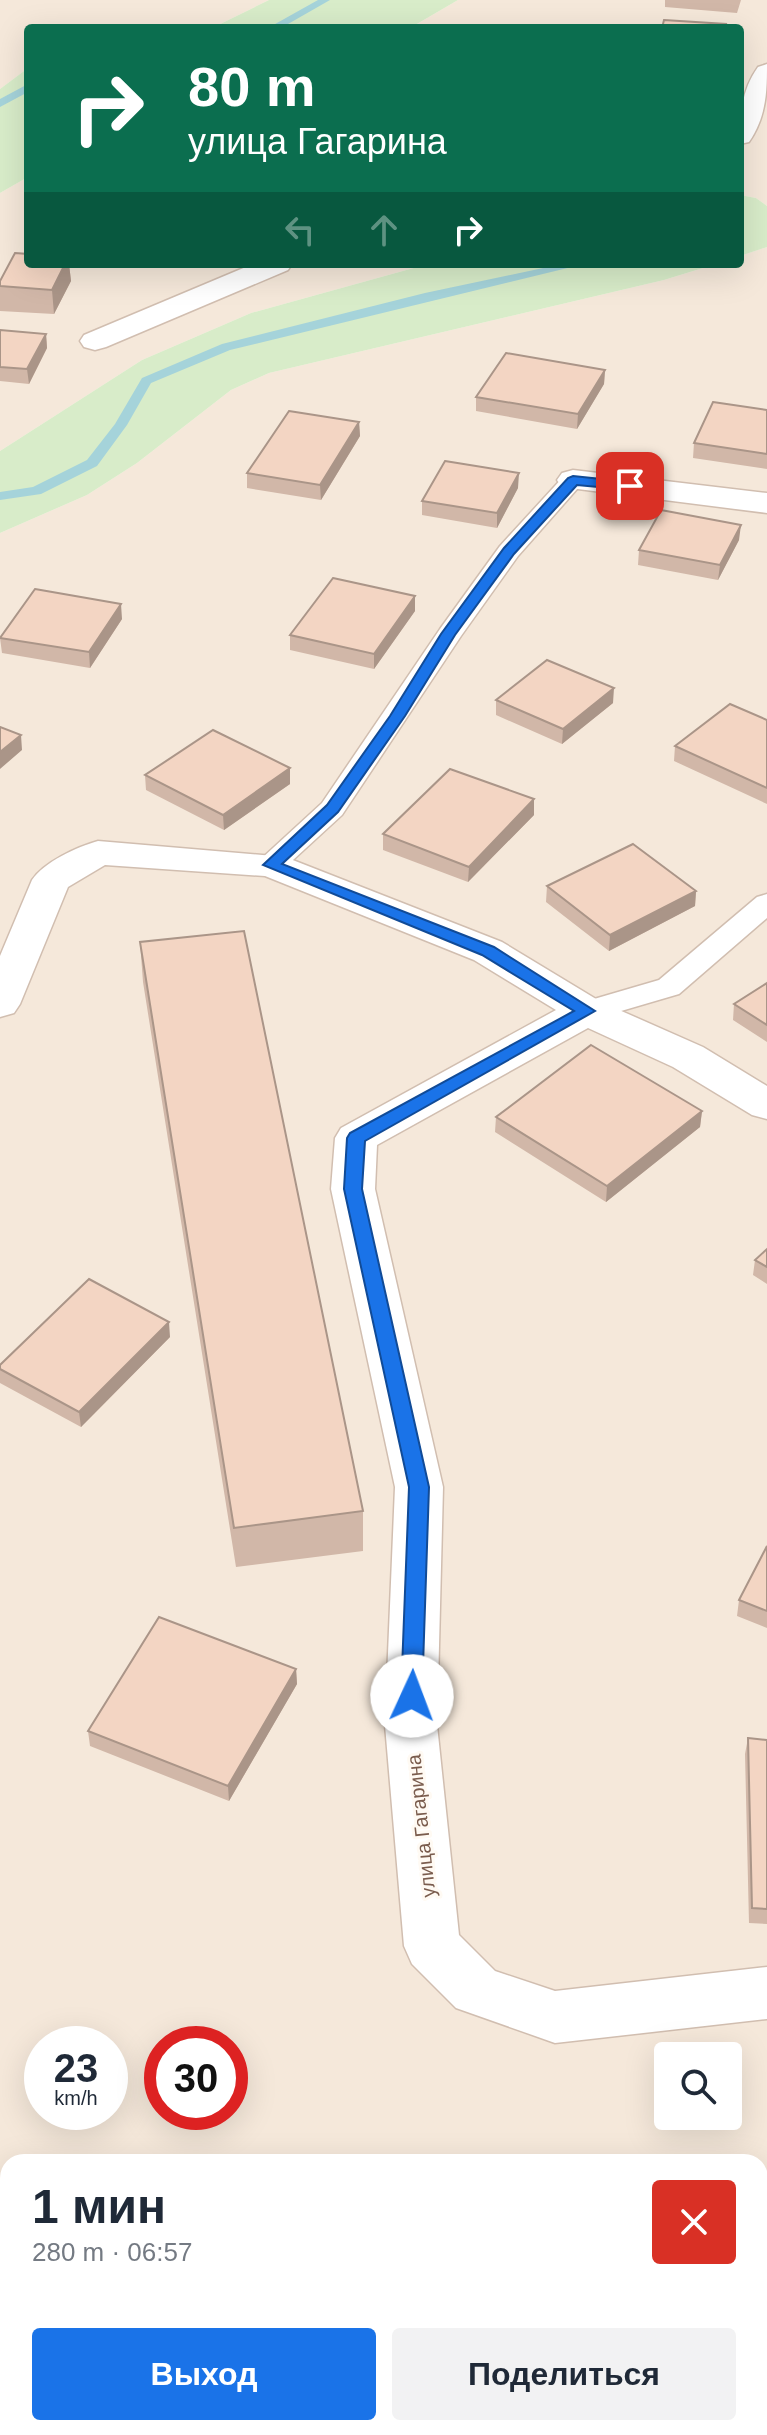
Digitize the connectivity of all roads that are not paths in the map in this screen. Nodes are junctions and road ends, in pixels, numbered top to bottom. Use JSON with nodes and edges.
{"nodes":[{"id":1,"x":767,"y":72,"type":"edge"},
{"id":2,"x":744,"y":127,"type":"edge"},
{"id":3,"x":268,"y":268,"type":"edge"},
{"id":4,"x":95,"y":341,"type":"dead end"},
{"id":5,"x":573,"y":480,"type":"joint"},
{"id":6,"x":767,"y":503,"type":"edge"},
{"id":7,"x":271,"y":865,"type":"junction"},
{"id":8,"x":767,"y":903,"type":"edge"},
{"id":9,"x":0,"y":1004,"type":"edge"},
{"id":10,"x":587,"y":1011,"type":"junction"},
{"id":11,"x":767,"y":1105,"type":"edge"},
{"id":12,"x":767,"y":1993,"type":"edge"}],
"edges":[{"from":1,"to":2,"type":"street"},
{"from":3,"to":4,"type":"street"},
{"from":5,"to":6,"type":"street"},
{"from":5,"to":7,"type":"lane"},
{"from":7,"to":9,"type":"street"},
{"from":7,"to":10,"type":"street"},
{"from":8,"to":10,"type":"lane"},
{"from":10,"to":11,"type":"street"},
{"from":10,"to":12,"type":"street","name":"улица Гагарина"}]}
